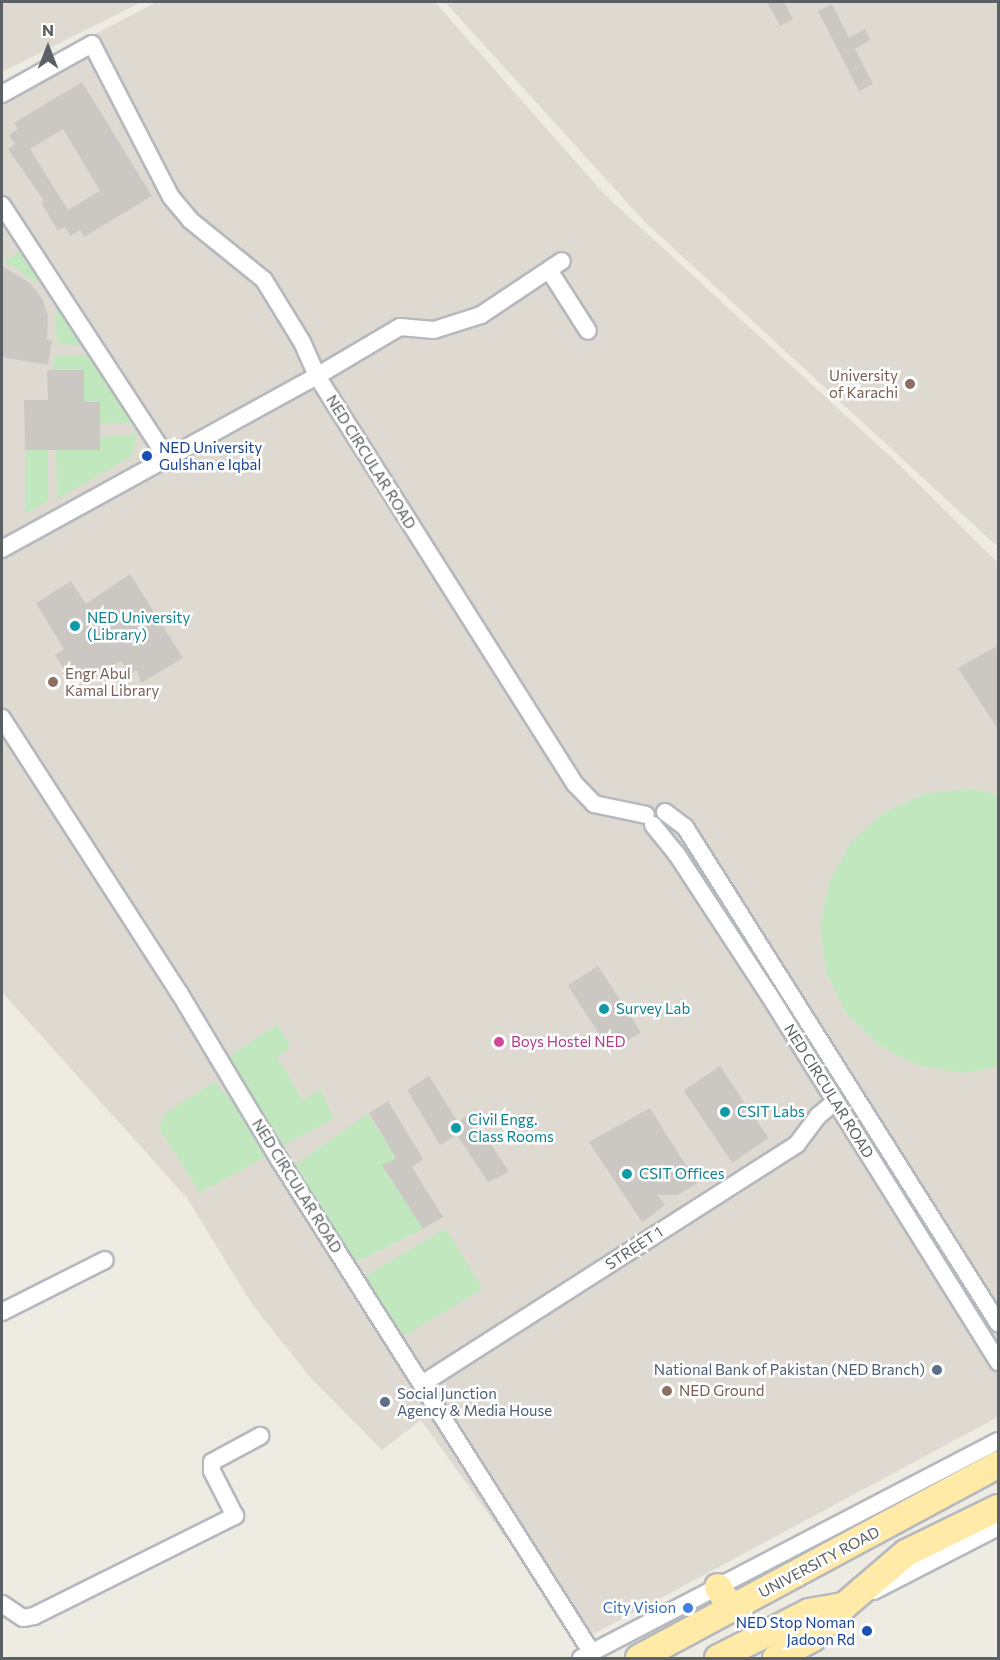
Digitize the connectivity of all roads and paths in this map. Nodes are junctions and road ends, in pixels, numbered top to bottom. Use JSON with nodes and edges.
{"nodes":[{"id":1,"x":2,"y":94,"type":"edge"},
{"id":2,"x":2,"y":205,"type":"edge"},
{"id":3,"x":588,"y":331,"type":"dead end"},
{"id":4,"x":317,"y":376,"type":"junction"},
{"id":5,"x":166,"y":457,"type":"junction"},
{"id":6,"x":2,"y":549,"type":"edge"},
{"id":7,"x":2,"y":718,"type":"edge"},
{"id":8,"x":649,"y":820,"type":"junction"},
{"id":9,"x":836,"y":1101,"type":"junction"},
{"id":10,"x":105,"y":1260,"type":"dead end"},
{"id":11,"x":2,"y":1312,"type":"edge"},
{"id":12,"x":999,"y":1323,"type":"edge"},
{"id":13,"x":999,"y":1362,"type":"edge"},
{"id":14,"x":422,"y":1384,"type":"junction"},
{"id":15,"x":260,"y":1436,"type":"dead end"},
{"id":16,"x":999,"y":1441,"type":"edge"},
{"id":17,"x":999,"y":1466,"type":"edge"},
{"id":18,"x":999,"y":1508,"type":"edge"},
{"id":19,"x":999,"y":1527,"type":"edge"},
{"id":20,"x":718,"y":1587,"type":"junction"},
{"id":21,"x":2,"y":1604,"type":"edge"},
{"id":22,"x":844,"y":1606,"type":"junction"},
{"id":23,"x":731,"y":1609,"type":"junction"},
{"id":24,"x":586,"y":1656,"type":"edge"},
{"id":25,"x":639,"y":1659,"type":"edge"},
{"id":26,"x":718,"y":1659,"type":"edge"},
{"id":27,"x":776,"y":1659,"type":"edge"}],
"edges":[{"from":1,"to":4,"type":"street","name":"NED CIRCULAR ROAD"},
{"from":2,"to":5,"type":"street"},
{"from":3,"to":4,"type":"street"},
{"from":4,"to":5,"type":"street"},
{"from":4,"to":8,"type":"street","name":"NED CIRCULAR ROAD"},
{"from":5,"to":6,"type":"street"},
{"from":7,"to":14,"type":"street","name":"NED CIRCULAR ROAD"},
{"from":8,"to":9,"type":"street","name":"NED CIRCULAR ROAD"},
{"from":8,"to":12,"type":"street","name":"NED CIRCULAR ROAD"},
{"from":9,"to":13,"type":"street","name":"NED CIRCULAR ROAD"},
{"from":9,"to":14,"type":"street","name":"STREET 1"},
{"from":10,"to":11,"type":"street"},
{"from":14,"to":24,"type":"street","name":"NED CIRCULAR ROAD"},
{"from":15,"to":21,"type":"street"},
{"from":16,"to":20,"type":"street"},
{"from":17,"to":23,"type":"main road","name":"UNIVERSITY ROAD"},
{"from":18,"to":22,"type":"main road"},
{"from":19,"to":22,"type":"street"},
{"from":20,"to":23,"type":"main road"},
{"from":20,"to":24,"type":"street"},
{"from":22,"to":26,"type":"main road"},
{"from":22,"to":27,"type":"main road"},
{"from":23,"to":25,"type":"main road","name":"UNIVERSITY ROAD"}]}
